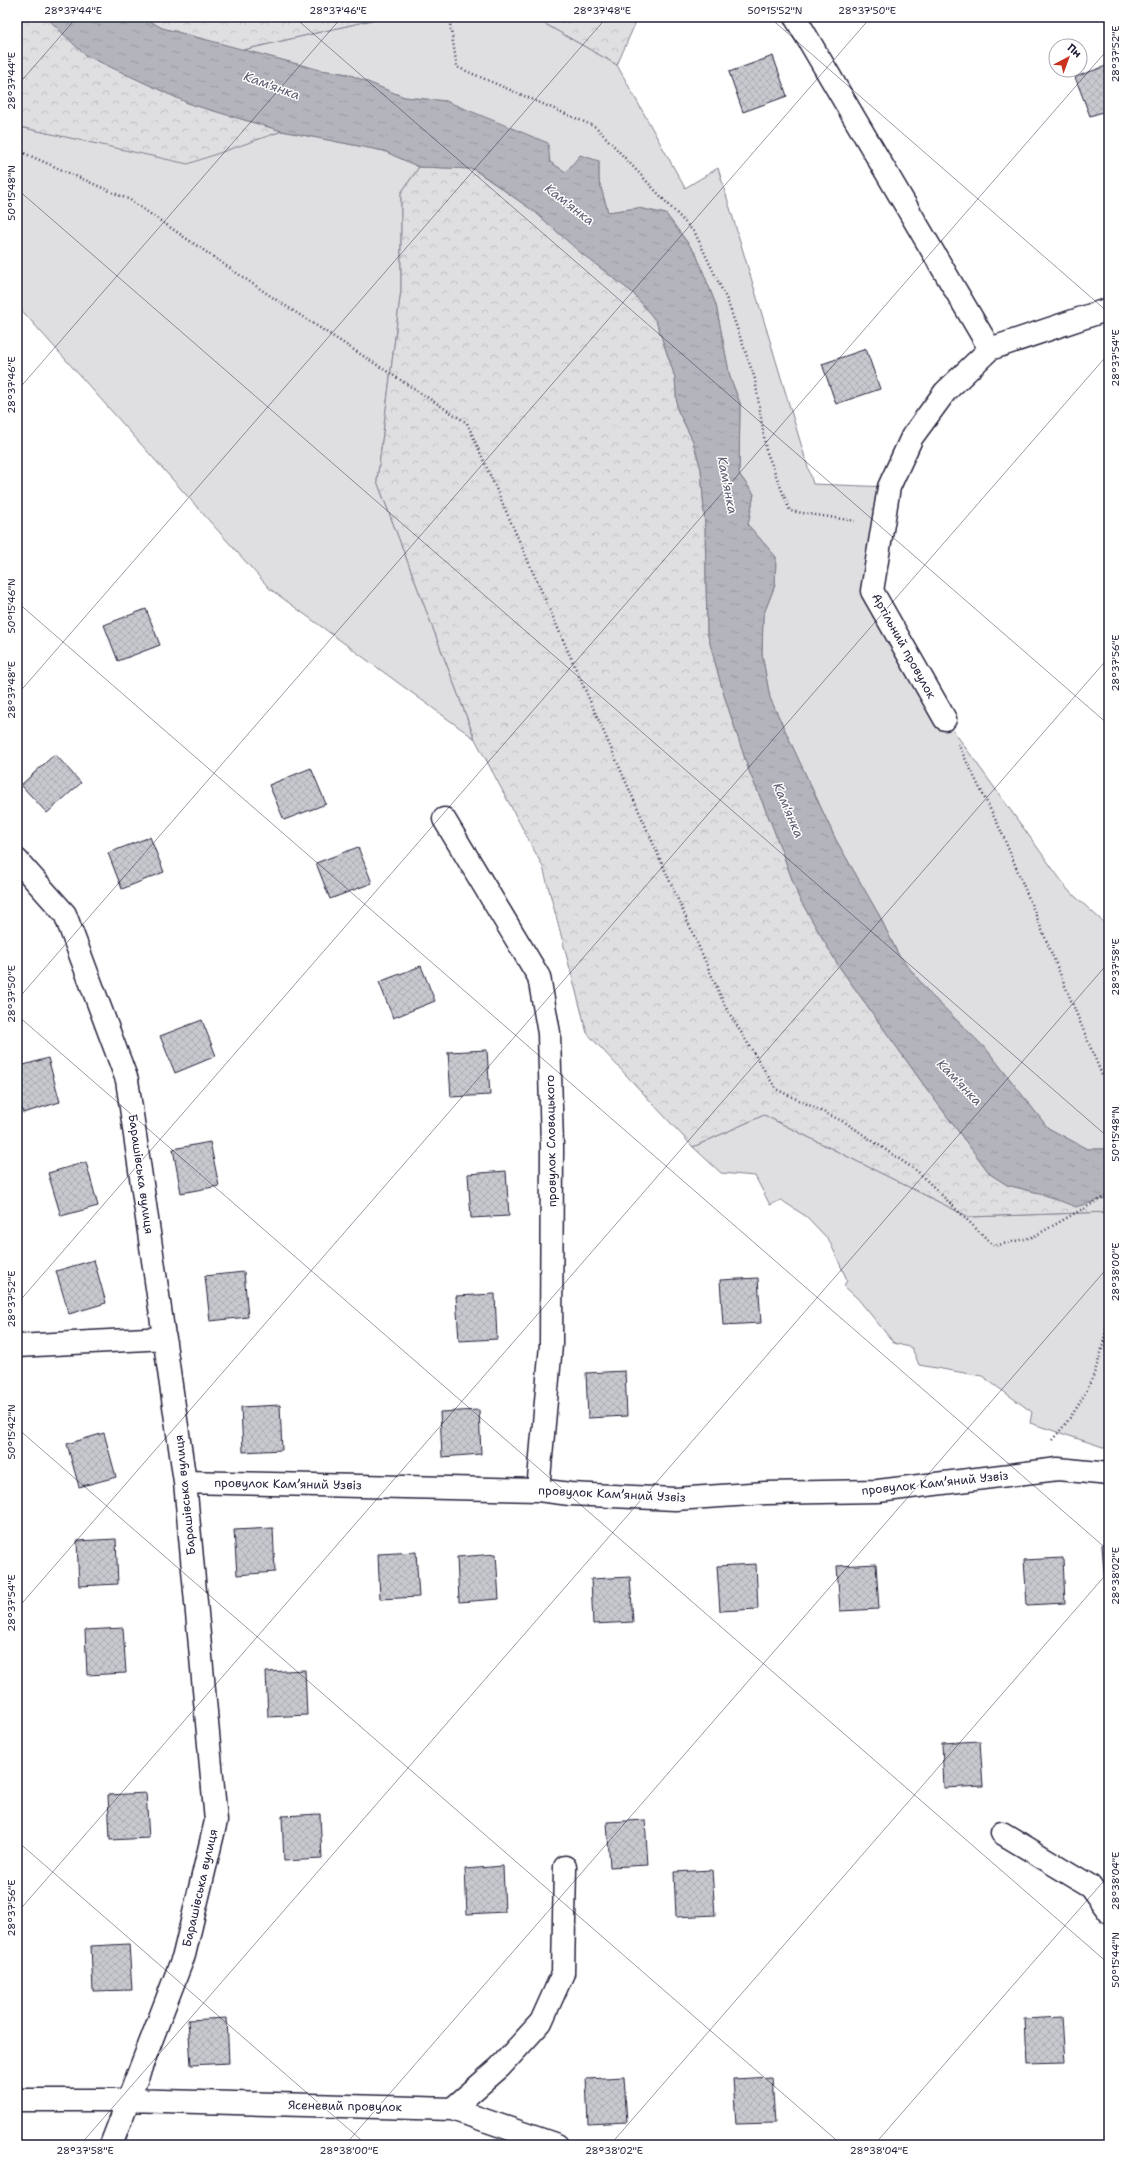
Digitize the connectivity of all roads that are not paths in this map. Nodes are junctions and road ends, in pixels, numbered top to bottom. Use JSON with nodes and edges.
{"nodes":[{"id":1,"x":795,"y":17,"type":"edge"},
{"id":2,"x":1109,"y":309,"type":"edge"},
{"id":3,"x":990,"y":349,"type":"junction"},
{"id":4,"x":945,"y":719,"type":"road end"},
{"id":5,"x":444,"y":819,"type":"dead end"},
{"id":6,"x":17,"y":860,"type":"edge"},
{"id":7,"x":165,"y":1338,"type":"junction"},
{"id":8,"x":17,"y":1346,"type":"edge"},
{"id":9,"x":1109,"y":1474,"type":"edge"},
{"id":10,"x":185,"y":1482,"type":"junction"},
{"id":11,"x":538,"y":1490,"type":"junction"},
{"id":12,"x":1002,"y":1833,"type":"dead end"},
{"id":13,"x":565,"y":1867,"type":"dead end"},
{"id":14,"x":1109,"y":1912,"type":"edge"},
{"id":15,"x":17,"y":2100,"type":"edge"},
{"id":16,"x":127,"y":2100,"type":"junction"},
{"id":17,"x":452,"y":2109,"type":"junction"},
{"id":18,"x":111,"y":2145,"type":"edge"},
{"id":19,"x":557,"y":2145,"type":"edge"}],
"edges":[{"from":1,"to":3,"type":"street"},
{"from":2,"to":3,"type":"street","name":"Артільний провулок"},
{"from":3,"to":4,"type":"street","name":"Артільний провулок"},
{"from":5,"to":11,"type":"street","name":"провулок Словацького"},
{"from":6,"to":7,"type":"street","name":"Барашівська вулиця"},
{"from":7,"to":8,"type":"street"},
{"from":7,"to":10,"type":"street","name":"Барашівська вулиця"},
{"from":9,"to":11,"type":"street","name":"провулок Камʼяний Узвіз"},
{"from":10,"to":11,"type":"street","name":"провулок Камʼяний Узвіз"},
{"from":10,"to":16,"type":"street","name":"Барашівська вулиця"},
{"from":12,"to":14,"type":"street"},
{"from":13,"to":17,"type":"street"},
{"from":15,"to":16,"type":"street","name":"Ясеневий провулок"},
{"from":16,"to":17,"type":"street","name":"Ясеневий провулок"},
{"from":16,"to":18,"type":"street","name":"Барашівська вулиця"},
{"from":17,"to":19,"type":"street","name":"Ясеневий провулок"}]}
